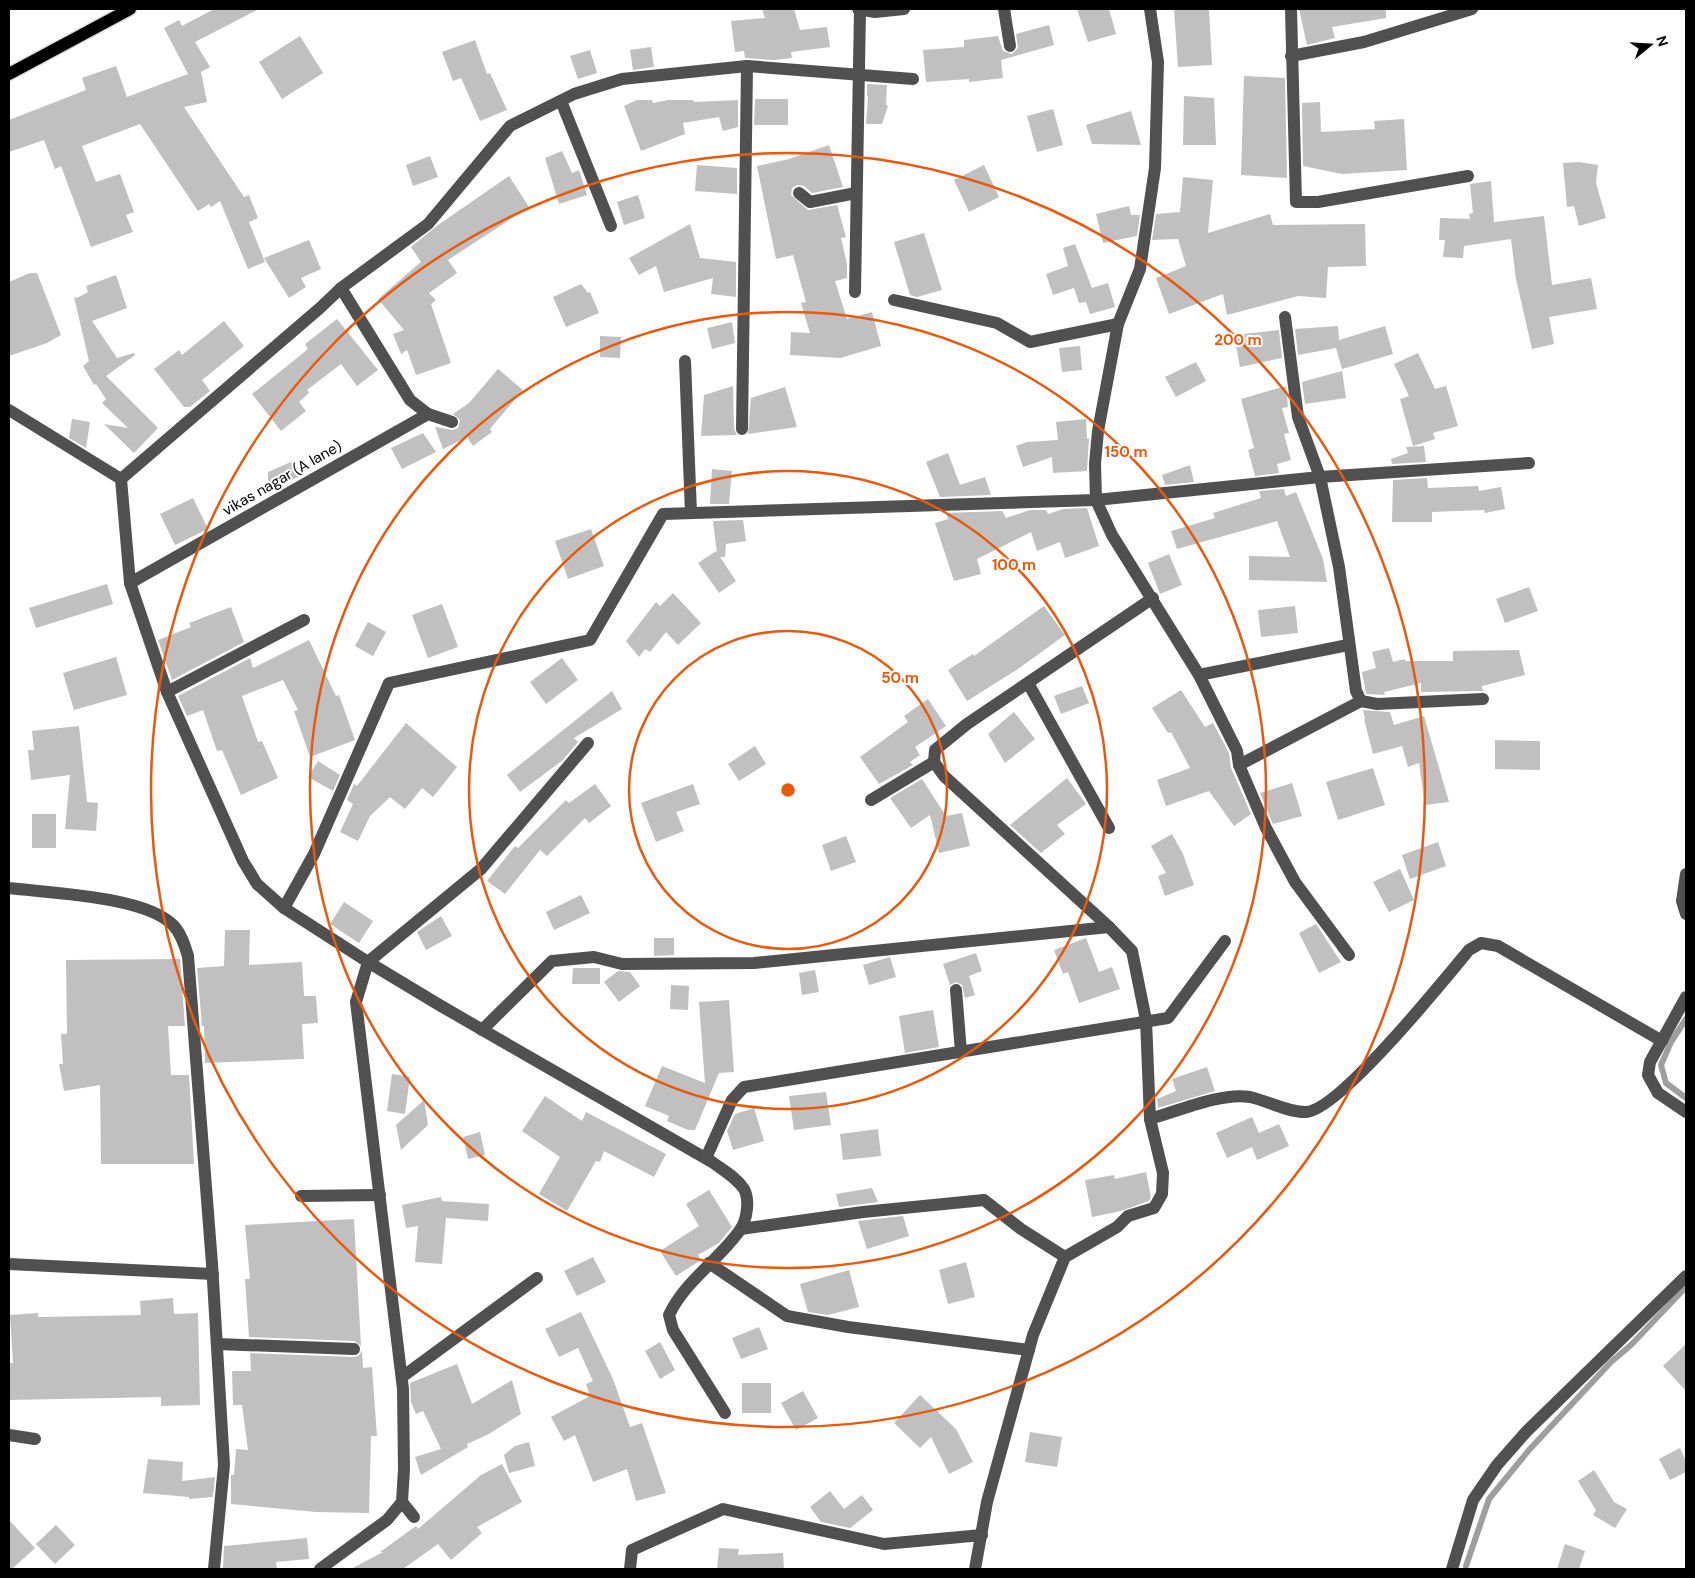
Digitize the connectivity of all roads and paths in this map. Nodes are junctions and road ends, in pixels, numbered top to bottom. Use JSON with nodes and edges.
{"nodes":[{"id":1,"x":130,"y":9,"type":"edge"},
{"id":2,"x":859,"y":9,"type":"edge"},
{"id":3,"x":904,"y":9,"type":"edge"},
{"id":4,"x":1004,"y":9,"type":"edge"},
{"id":5,"x":1150,"y":9,"type":"edge"},
{"id":6,"x":1291,"y":9,"type":"edge"},
{"id":7,"x":1472,"y":9,"type":"edge"},
{"id":8,"x":1010,"y":46,"type":"dead end"},
{"id":9,"x":1291,"y":56,"type":"junction"},
{"id":10,"x":748,"y":66,"type":"junction"},
{"id":11,"x":9,"y":74,"type":"edge"},
{"id":12,"x":858,"y":75,"type":"junction"},
{"id":13,"x":913,"y":79,"type":"dead end"},
{"id":14,"x":561,"y":101,"type":"junction"},
{"id":15,"x":1468,"y":176,"type":"dead end"},
{"id":16,"x":799,"y":193,"type":"dead end"},
{"id":17,"x":856,"y":193,"type":"junction"},
{"id":18,"x":611,"y":226,"type":"dead end"},
{"id":19,"x":341,"y":288,"type":"junction"},
{"id":20,"x":855,"y":292,"type":"dead end"},
{"id":21,"x":894,"y":300,"type":"dead end"},
{"id":22,"x":1285,"y":317,"type":"dead end"},
{"id":23,"x":1118,"y":324,"type":"junction"},
{"id":24,"x":685,"y":361,"type":"dead end"},
{"id":25,"x":9,"y":410,"type":"edge"},
{"id":26,"x":428,"y":414,"type":"junction"},
{"id":27,"x":452,"y":422,"type":"dead end"},
{"id":28,"x":742,"y":429,"type":"dead end"},
{"id":29,"x":1530,"y":463,"type":"dead end"},
{"id":30,"x":1320,"y":478,"type":"junction"},
{"id":31,"x":121,"y":479,"type":"junction"},
{"id":32,"x":1096,"y":500,"type":"junction"},
{"id":33,"x":691,"y":513,"type":"junction"},
{"id":34,"x":130,"y":583,"type":"junction"},
{"id":35,"x":1153,"y":598,"type":"junction"},
{"id":36,"x":304,"y":620,"type":"dead end"},
{"id":37,"x":1348,"y":645,"type":"junction"},
{"id":38,"x":1199,"y":674,"type":"junction"},
{"id":39,"x":1028,"y":683,"type":"junction"},
{"id":40,"x":167,"y":692,"type":"junction"},
{"id":41,"x":1483,"y":699,"type":"dead end"},
{"id":42,"x":1362,"y":701,"type":"junction"},
{"id":43,"x":588,"y":743,"type":"dead end"},
{"id":44,"x":934,"y":762,"type":"junction"},
{"id":45,"x":1239,"y":765,"type":"junction"},
{"id":46,"x":871,"y":800,"type":"dead end"},
{"id":47,"x":1109,"y":828,"type":"dead end"},
{"id":48,"x":1686,"y":874,"type":"edge"},
{"id":49,"x":9,"y":888,"type":"edge"},
{"id":50,"x":284,"y":908,"type":"junction"},
{"id":51,"x":1686,"y":914,"type":"edge"},
{"id":52,"x":1108,"y":927,"type":"junction"},
{"id":53,"x":1225,"y":941,"type":"dead end"},
{"id":54,"x":1349,"y":955,"type":"dead end"},
{"id":55,"x":368,"y":962,"type":"junction"},
{"id":56,"x":956,"y":990,"type":"dead end"},
{"id":57,"x":1686,"y":997,"type":"edge"},
{"id":58,"x":1146,"y":1020,"type":"junction"},
{"id":59,"x":482,"y":1030,"type":"junction"},
{"id":60,"x":1662,"y":1041,"type":"junction"},
{"id":61,"x":961,"y":1052,"type":"junction"},
{"id":62,"x":1686,"y":1112,"type":"edge"},
{"id":63,"x":1150,"y":1119,"type":"junction"},
{"id":64,"x":706,"y":1158,"type":"junction"},
{"id":65,"x":380,"y":1195,"type":"junction"},
{"id":66,"x":301,"y":1196,"type":"dead end"},
{"id":67,"x":741,"y":1229,"type":"junction"},
{"id":68,"x":1066,"y":1257,"type":"junction"},
{"id":69,"x":709,"y":1263,"type":"junction"},
{"id":70,"x":9,"y":1264,"type":"edge"},
{"id":71,"x":213,"y":1274,"type":"junction"},
{"id":72,"x":1686,"y":1276,"type":"edge"},
{"id":73,"x":537,"y":1278,"type":"dead end"},
{"id":74,"x":217,"y":1344,"type":"junction"},
{"id":75,"x":354,"y":1349,"type":"dead end"},
{"id":76,"x":1029,"y":1350,"type":"junction"},
{"id":77,"x":402,"y":1377,"type":"junction"},
{"id":78,"x":725,"y":1413,"type":"dead end"},
{"id":79,"x":9,"y":1435,"type":"edge"},
{"id":80,"x":35,"y":1439,"type":"dead end"},
{"id":81,"x":402,"y":1502,"type":"junction"},
{"id":82,"x":414,"y":1517,"type":"dead end"},
{"id":83,"x":982,"y":1535,"type":"junction"},
{"id":84,"x":214,"y":1569,"type":"edge"},
{"id":85,"x":320,"y":1569,"type":"edge"},
{"id":86,"x":630,"y":1569,"type":"edge"},
{"id":87,"x":974,"y":1569,"type":"edge"},
{"id":88,"x":1452,"y":1569,"type":"edge"}],
"edges":[{"from":1,"to":11,"type":"main road"},
{"from":2,"to":3,"type":"street"},
{"from":2,"to":12,"type":"street"},
{"from":4,"to":8,"type":"street"},
{"from":5,"to":23,"type":"street"},
{"from":6,"to":9,"type":"street"},
{"from":7,"to":9,"type":"street"},
{"from":9,"to":15,"type":"street"},
{"from":10,"to":12,"type":"street"},
{"from":10,"to":14,"type":"street"},
{"from":10,"to":28,"type":"street"},
{"from":12,"to":13,"type":"street"},
{"from":12,"to":17,"type":"street"},
{"from":14,"to":18,"type":"street"},
{"from":14,"to":19,"type":"street"},
{"from":16,"to":17,"type":"street"},
{"from":17,"to":20,"type":"street"},
{"from":19,"to":26,"type":"street"},
{"from":19,"to":31,"type":"street"},
{"from":21,"to":23,"type":"street"},
{"from":22,"to":30,"type":"street"},
{"from":23,"to":32,"type":"street"},
{"from":24,"to":33,"type":"street"},
{"from":25,"to":31,"type":"street"},
{"from":26,"to":27,"type":"street"},
{"from":26,"to":34,"type":"street","name":"vikas nagar (A lane)"},
{"from":29,"to":30,"type":"street"},
{"from":30,"to":32,"type":"street"},
{"from":30,"to":37,"type":"street"},
{"from":31,"to":34,"type":"street"},
{"from":32,"to":33,"type":"street"},
{"from":32,"to":35,"type":"street"},
{"from":33,"to":50,"type":"street"},
{"from":34,"to":40,"type":"street"},
{"from":35,"to":38,"type":"street"},
{"from":35,"to":39,"type":"street"},
{"from":36,"to":40,"type":"street"},
{"from":37,"to":38,"type":"street"},
{"from":37,"to":42,"type":"street"},
{"from":38,"to":45,"type":"street"},
{"from":39,"to":44,"type":"street"},
{"from":39,"to":47,"type":"street"},
{"from":40,"to":50,"type":"street"},
{"from":41,"to":42,"type":"street"},
{"from":42,"to":45,"type":"street"},
{"from":43,"to":55,"type":"street"},
{"from":44,"to":46,"type":"street"},
{"from":44,"to":52,"type":"street"},
{"from":45,"to":54,"type":"street"},
{"from":48,"to":51,"type":"street"},
{"from":49,"to":71,"type":"street"},
{"from":50,"to":55,"type":"street"},
{"from":52,"to":58,"type":"street"},
{"from":52,"to":59,"type":"street"},
{"from":53,"to":58,"type":"street"},
{"from":55,"to":59,"type":"street"},
{"from":55,"to":65,"type":"street"},
{"from":56,"to":61,"type":"street"},
{"from":57,"to":60,"type":"street"},
{"from":58,"to":61,"type":"street"},
{"from":58,"to":63,"type":"street"},
{"from":59,"to":64,"type":"street"},
{"from":60,"to":62,"type":"street"},
{"from":60,"to":63,"type":"street"},
{"from":61,"to":64,"type":"street"},
{"from":63,"to":68,"type":"street"},
{"from":64,"to":67,"type":"street"},
{"from":65,"to":66,"type":"street"},
{"from":65,"to":77,"type":"street"},
{"from":67,"to":68,"type":"street"},
{"from":67,"to":69,"type":"street"},
{"from":68,"to":76,"type":"street"},
{"from":69,"to":76,"type":"street"},
{"from":69,"to":78,"type":"street"},
{"from":70,"to":71,"type":"street"},
{"from":71,"to":74,"type":"street"},
{"from":72,"to":88,"type":"street"},
{"from":73,"to":77,"type":"street"},
{"from":74,"to":75,"type":"street"},
{"from":74,"to":84,"type":"street"},
{"from":76,"to":83,"type":"street"},
{"from":77,"to":81,"type":"street"},
{"from":79,"to":80,"type":"street"},
{"from":81,"to":82,"type":"street"},
{"from":81,"to":85,"type":"street"},
{"from":83,"to":86,"type":"street"},
{"from":83,"to":87,"type":"street"}]}
